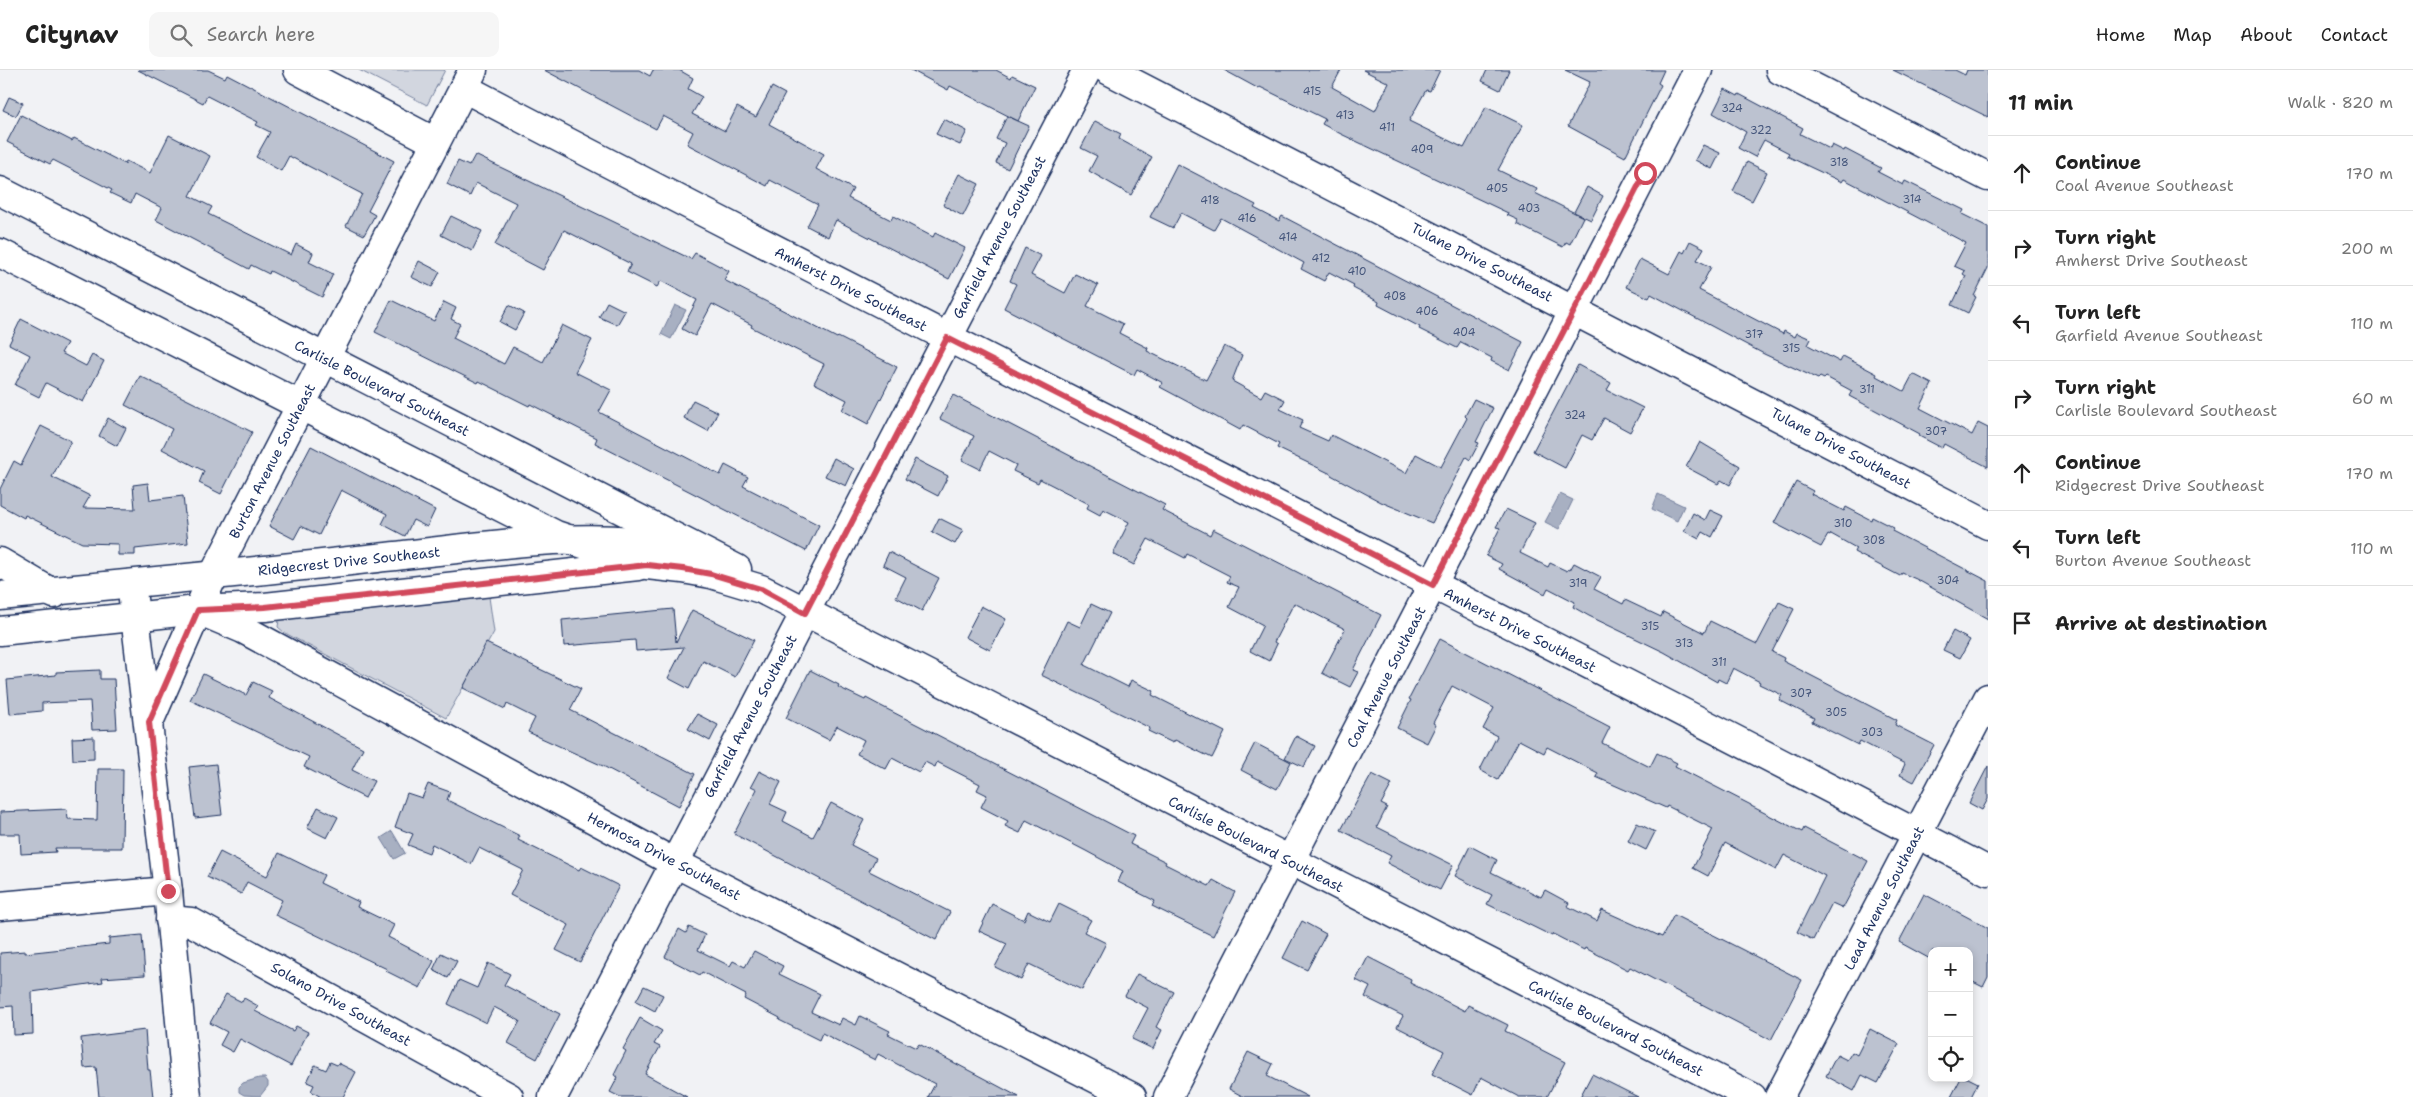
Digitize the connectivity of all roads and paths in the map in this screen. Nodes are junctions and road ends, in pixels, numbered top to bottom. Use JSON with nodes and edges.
{"nodes":[{"id":1,"x":298,"y":70,"type":"edge"},
{"id":2,"x":1087,"y":70,"type":"edge"},
{"id":3,"x":1108,"y":70,"type":"edge"},
{"id":4,"x":1698,"y":70,"type":"edge"},
{"id":5,"x":1780,"y":70,"type":"edge"},
{"id":6,"x":468,"y":79,"type":"edge"},
{"id":7,"x":435,"y":142,"type":"junction"},
{"id":8,"x":1988,"y":177,"type":"edge"},
{"id":9,"x":0,"y":191,"type":"edge"},
{"id":10,"x":0,"y":253,"type":"edge"},
{"id":11,"x":1575,"y":310,"type":"junction"},
{"id":12,"x":947,"y":338,"type":"junction"},
{"id":13,"x":325,"y":359,"type":"junction"},
{"id":14,"x":300,"y":406,"type":"junction"},
{"id":15,"x":479,"y":496,"type":"junction"},
{"id":16,"x":1988,"y":525,"type":"edge"},
{"id":17,"x":573,"y":541,"type":"junction"},
{"id":18,"x":508,"y":544,"type":"junction"},
{"id":19,"x":698,"y":550,"type":"junction"},
{"id":20,"x":0,"y":562,"type":"edge"},
{"id":21,"x":647,"y":565,"type":"junction"},
{"id":22,"x":213,"y":576,"type":"junction"},
{"id":23,"x":131,"y":584,"type":"junction"},
{"id":24,"x":1433,"y":585,"type":"junction"},
{"id":25,"x":761,"y":589,"type":"junction"},
{"id":26,"x":51,"y":591,"type":"junction"},
{"id":27,"x":0,"y":596,"type":"edge"},
{"id":28,"x":198,"y":610,"type":"junction"},
{"id":29,"x":805,"y":613,"type":"junction"},
{"id":30,"x":135,"y":617,"type":"junction"},
{"id":31,"x":89,"y":622,"type":"junction"},
{"id":32,"x":0,"y":631,"type":"edge"},
{"id":33,"x":1988,"y":698,"type":"edge"},
{"id":34,"x":149,"y":722,"type":"junction"},
{"id":35,"x":1917,"y":834,"type":"junction"},
{"id":36,"x":1291,"y":861,"type":"junction"},
{"id":37,"x":673,"y":862,"type":"junction"},
{"id":38,"x":1988,"y":871,"type":"edge"},
{"id":39,"x":168,"y":891,"type":"junction"},
{"id":40,"x":0,"y":906,"type":"edge"},
{"id":41,"x":170,"y":920,"type":"junction"},
{"id":42,"x":187,"y":1097,"type":"edge"},
{"id":43,"x":509,"y":1097,"type":"edge"},
{"id":44,"x":553,"y":1097,"type":"edge"},
{"id":45,"x":1132,"y":1097,"type":"edge"},
{"id":46,"x":1168,"y":1097,"type":"edge"},
{"id":47,"x":1752,"y":1097,"type":"edge"},
{"id":48,"x":1779,"y":1097,"type":"edge"}],
"edges":[{"from":1,"to":7,"type":"street"},
{"from":2,"to":12,"type":"street","name":"Garfield Avenue Southeast"},
{"from":3,"to":11,"type":"street","name":"Tulane Drive Southeast"},
{"from":4,"to":11,"type":"street","name":"Coal Avenue Southeast"},
{"from":5,"to":8,"type":"street"},
{"from":6,"to":7,"type":"street","name":"Burton Avenue Southeast"},
{"from":6,"to":12,"type":"street","name":"Amherst Drive Southeast"},
{"from":7,"to":13,"type":"street","name":"Burton Avenue Southeast"},
{"from":9,"to":13,"type":"street","name":"Carlisle Boulevard Southeast"},
{"from":10,"to":14,"type":"street","name":"Carlisle Boulevard Southeast"},
{"from":11,"to":16,"type":"street","name":"Tulane Drive Southeast"},
{"from":11,"to":24,"type":"street","name":"Coal Avenue Southeast"},
{"from":12,"to":24,"type":"street","name":"Amherst Drive Southeast"},
{"from":12,"to":29,"type":"street","name":"Garfield Avenue Southeast"},
{"from":13,"to":14,"type":"street","name":"Burton Avenue Southeast"},
{"from":13,"to":19,"type":"street","name":"Carlisle Boulevard Southeast"},
{"from":14,"to":15,"type":"street","name":"Carlisle Boulevard Southeast"},
{"from":14,"to":22,"type":"street","name":"Burton Avenue Southeast"},
{"from":15,"to":17,"type":"street","name":"Carlisle Boulevard Southeast"},
{"from":15,"to":18,"type":"street"},
{"from":17,"to":18,"type":"street","name":"Ridgecrest Drive Southeast"},
{"from":17,"to":19,"type":"street","name":"Ridgecrest Drive Southeast"},
{"from":17,"to":21,"type":"street","name":"Carlisle Boulevard Southeast"},
{"from":18,"to":22,"type":"street","name":"Ridgecrest Drive Southeast"},
{"from":19,"to":25,"type":"street","name":"Carlisle Boulevard Southeast"},
{"from":20,"to":26,"type":"street"},
{"from":21,"to":25,"type":"street","name":"Carlisle Boulevard Southeast"},
{"from":21,"to":28,"type":"street"},
{"from":22,"to":23,"type":"street","name":"Ridgecrest Drive Southeast"},
{"from":22,"to":28,"type":"street","name":"Burton Avenue Southeast"},
{"from":23,"to":26,"type":"street","name":"Ridgecrest Drive Southeast"},
{"from":23,"to":30,"type":"street"},
{"from":24,"to":35,"type":"street","name":"Amherst Drive Southeast"},
{"from":24,"to":36,"type":"street","name":"Coal Avenue Southeast"},
{"from":25,"to":29,"type":"street","name":"Carlisle Boulevard Southeast"},
{"from":26,"to":27,"type":"street","name":"Ridgecrest Drive Southeast"},
{"from":26,"to":31,"type":"street"},
{"from":28,"to":30,"type":"street"},
{"from":28,"to":34,"type":"street","name":"Burton Avenue Southeast"},
{"from":28,"to":37,"type":"street","name":"Hermosa Drive Southeast"},
{"from":29,"to":36,"type":"street","name":"Carlisle Boulevard Southeast"},
{"from":29,"to":37,"type":"street","name":"Garfield Avenue Southeast"},
{"from":30,"to":31,"type":"street"},
{"from":30,"to":34,"type":"street"},
{"from":31,"to":32,"type":"street"},
{"from":33,"to":35,"type":"street","name":"Lead Avenue Southeast"},
{"from":34,"to":39,"type":"street"},
{"from":35,"to":38,"type":"street","name":"Amherst Drive Southeast"},
{"from":35,"to":48,"type":"street","name":"Lead Avenue Southeast"},
{"from":36,"to":46,"type":"street","name":"Coal Avenue Southeast"},
{"from":36,"to":47,"type":"street","name":"Carlisle Boulevard Southeast"},
{"from":37,"to":44,"type":"street","name":"Garfield Avenue Southeast"},
{"from":37,"to":45,"type":"street","name":"Hermosa Drive Southeast"},
{"from":39,"to":40,"type":"street"},
{"from":39,"to":41,"type":"street"},
{"from":41,"to":42,"type":"street"},
{"from":41,"to":43,"type":"street","name":"Solano Drive Southeast"}]}
